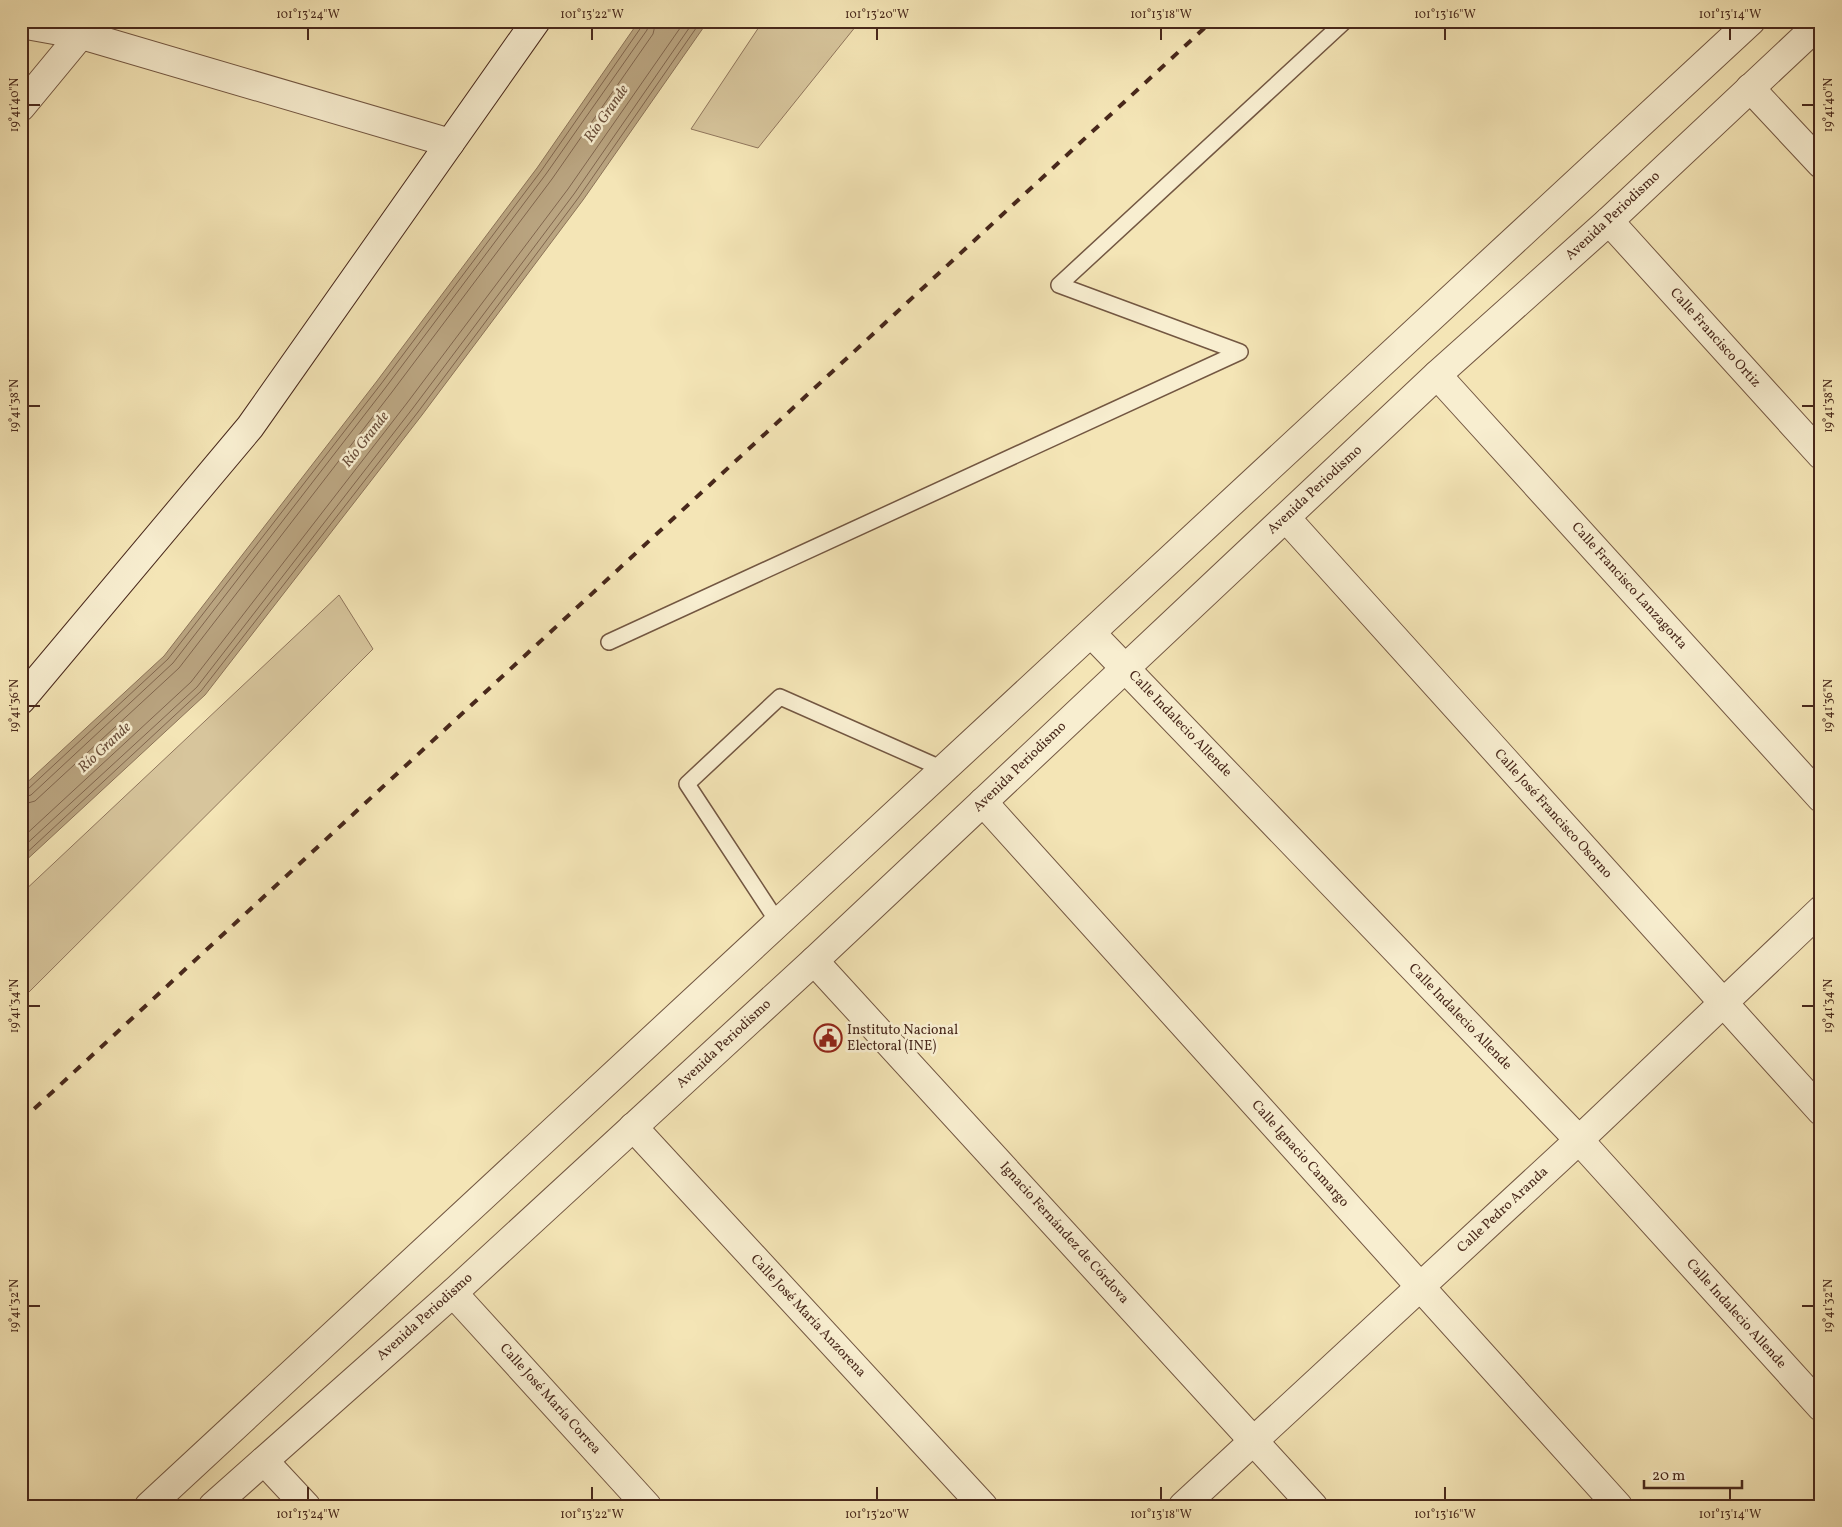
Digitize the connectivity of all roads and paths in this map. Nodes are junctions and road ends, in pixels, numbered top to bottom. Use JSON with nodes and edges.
{"nodes":[{"id":1,"x":536,"y":21,"type":"edge"},
{"id":2,"x":1345,"y":21,"type":"edge"},
{"id":3,"x":1751,"y":21,"type":"edge"},
{"id":4,"x":1821,"y":22,"type":"edge"},
{"id":5,"x":21,"y":24,"type":"edge"},
{"id":6,"x":87,"y":28,"type":"edge"},
{"id":7,"x":1750,"y":88,"type":"junction"},
{"id":8,"x":21,"y":107,"type":"edge"},
{"id":9,"x":450,"y":143,"type":"junction"},
{"id":10,"x":1821,"y":164,"type":"edge"},
{"id":11,"x":1609,"y":221,"type":"junction"},
{"id":12,"x":1437,"y":375,"type":"junction"},
{"id":13,"x":1821,"y":455,"type":"edge"},
{"id":14,"x":1286,"y":518,"type":"junction"},
{"id":15,"x":1092,"y":634,"type":"junction"},
{"id":16,"x":609,"y":642,"type":"dead end"},
{"id":17,"x":1125,"y":667,"type":"junction"},
{"id":18,"x":21,"y":700,"type":"edge"},
{"id":19,"x":943,"y":769,"type":"junction"},
{"id":20,"x":1821,"y":798,"type":"edge"},
{"id":21,"x":983,"y":802,"type":"junction"},
{"id":22,"x":1821,"y":910,"type":"edge"},
{"id":23,"x":777,"y":921,"type":"junction"},
{"id":24,"x":814,"y":961,"type":"junction"},
{"id":25,"x":1723,"y":1003,"type":"junction"},
{"id":26,"x":1821,"y":1111,"type":"edge"},
{"id":27,"x":633,"y":1127,"type":"junction"},
{"id":28,"x":1578,"y":1140,"type":"junction"},
{"id":29,"x":1420,"y":1287,"type":"junction"},
{"id":30,"x":453,"y":1292,"type":"junction"},
{"id":31,"x":1821,"y":1408,"type":"edge"},
{"id":32,"x":1253,"y":1441,"type":"junction"},
{"id":33,"x":264,"y":1461,"type":"junction"},
{"id":34,"x":149,"y":1506,"type":"edge"},
{"id":35,"x":213,"y":1506,"type":"edge"},
{"id":36,"x":306,"y":1506,"type":"edge"},
{"id":37,"x":647,"y":1506,"type":"edge"},
{"id":38,"x":983,"y":1506,"type":"edge"},
{"id":39,"x":1183,"y":1506,"type":"edge"},
{"id":40,"x":1313,"y":1506,"type":"edge"},
{"id":41,"x":1618,"y":1506,"type":"edge"}],
"edges":[{"from":1,"to":9,"type":"street"},
{"from":2,"to":16,"type":"lane"},
{"from":3,"to":15,"type":"street"},
{"from":4,"to":7,"type":"street","name":"Avenida Periodismo"},
{"from":5,"to":6,"type":"street"},
{"from":6,"to":8,"type":"street"},
{"from":6,"to":9,"type":"street"},
{"from":7,"to":10,"type":"street"},
{"from":7,"to":11,"type":"street","name":"Avenida Periodismo"},
{"from":9,"to":18,"type":"street"},
{"from":11,"to":12,"type":"street","name":"Avenida Periodismo"},
{"from":11,"to":13,"type":"street","name":"Calle Francisco Ortiz"},
{"from":12,"to":14,"type":"street","name":"Avenida Periodismo"},
{"from":12,"to":20,"type":"street","name":"Calle Francisco Lanzagorta"},
{"from":14,"to":17,"type":"street","name":"Avenida Periodismo"},
{"from":14,"to":25,"type":"street","name":"Calle José Francisco Osorno"},
{"from":15,"to":17,"type":"street","name":"Calle Indalecio Allende"},
{"from":15,"to":19,"type":"street"},
{"from":17,"to":21,"type":"street","name":"Avenida Periodismo"},
{"from":17,"to":28,"type":"street","name":"Calle Indalecio Allende"},
{"from":19,"to":23,"type":"street"},
{"from":19,"to":23,"type":"lane"},
{"from":21,"to":24,"type":"street","name":"Avenida Periodismo"},
{"from":21,"to":29,"type":"street","name":"Calle Ignacio Camargo"},
{"from":22,"to":25,"type":"street","name":"Calle Pedro Aranda"},
{"from":23,"to":34,"type":"street"},
{"from":24,"to":27,"type":"street","name":"Avenida Periodismo"},
{"from":24,"to":32,"type":"street","name":"Ignacio Fernández de Córdova"},
{"from":25,"to":26,"type":"street","name":"Calle José Francisco Osorno"},
{"from":25,"to":28,"type":"street","name":"Calle Pedro Aranda"},
{"from":27,"to":30,"type":"street","name":"Avenida Periodismo"},
{"from":27,"to":38,"type":"street","name":"Calle José María Anzorena"},
{"from":28,"to":29,"type":"street","name":"Calle Pedro Aranda"},
{"from":28,"to":31,"type":"street","name":"Calle Indalecio Allende"},
{"from":29,"to":32,"type":"street","name":"Calle Pedro Aranda"},
{"from":29,"to":41,"type":"street","name":"Calle Ignacio Camargo"},
{"from":30,"to":33,"type":"street","name":"Avenida Periodismo"},
{"from":30,"to":37,"type":"street","name":"Calle José María Correa"},
{"from":32,"to":39,"type":"street","name":"Calle Pedro Aranda"},
{"from":32,"to":40,"type":"street","name":"Ignacio Fernández de Córdova"},
{"from":33,"to":35,"type":"street","name":"Avenida Periodismo"},
{"from":33,"to":36,"type":"street"}]}
